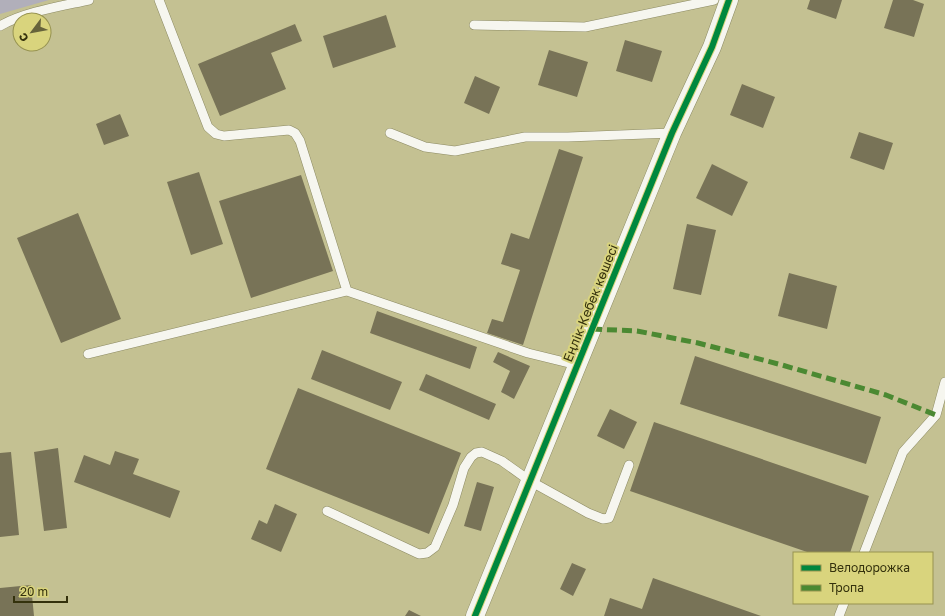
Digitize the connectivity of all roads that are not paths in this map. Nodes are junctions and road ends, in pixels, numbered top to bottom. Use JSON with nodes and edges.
{"nodes":[{"id":1,"x":89,"y":0,"type":"edge"},
{"id":2,"x":159,"y":0,"type":"edge"},
{"id":3,"x":714,"y":0,"type":"edge"},
{"id":4,"x":729,"y":0,"type":"edge"},
{"id":5,"x":0,"y":26,"type":"edge"},
{"id":6,"x":474,"y":26,"type":"dead end"},
{"id":7,"x":390,"y":133,"type":"dead end"},
{"id":8,"x":672,"y":133,"type":"junction"},
{"id":9,"x":347,"y":291,"type":"junction"},
{"id":10,"x":88,"y":354,"type":"dead end"},
{"id":11,"x":577,"y":365,"type":"junction"},
{"id":12,"x":945,"y":382,"type":"edge"},
{"id":13,"x":936,"y":415,"type":"junction"},
{"id":14,"x":945,"y":418,"type":"edge"},
{"id":15,"x":629,"y":465,"type":"dead end"},
{"id":16,"x":530,"y":481,"type":"junction"},
{"id":17,"x":327,"y":511,"type":"dead end"},
{"id":18,"x":864,"y":552,"type":"edge"},
{"id":19,"x":844,"y":604,"type":"edge"},
{"id":20,"x":475,"y":616,"type":"edge"},
{"id":21,"x":839,"y":616,"type":"edge"}],
"edges":[{"from":1,"to":5,"type":"lane"},
{"from":2,"to":9,"type":"lane"},
{"from":3,"to":6,"type":"lane"},
{"from":4,"to":8,"type":"street","name":"Еңлік-Кебек көшесі"},
{"from":7,"to":8,"type":"lane"},
{"from":8,"to":11,"type":"street","name":"Еңлік-Кебек көшесі"},
{"from":9,"to":10,"type":"lane"},
{"from":9,"to":11,"type":"lane"},
{"from":11,"to":16,"type":"street","name":"Еңлік-Кебек көшесі"},
{"from":12,"to":13,"type":"lane"},
{"from":13,"to":14,"type":"lane"},
{"from":13,"to":18,"type":"lane"},
{"from":15,"to":16,"type":"lane"},
{"from":16,"to":17,"type":"lane"},
{"from":16,"to":20,"type":"street","name":"Еңлік-Кебек көшесі"},
{"from":19,"to":21,"type":"lane"}]}
